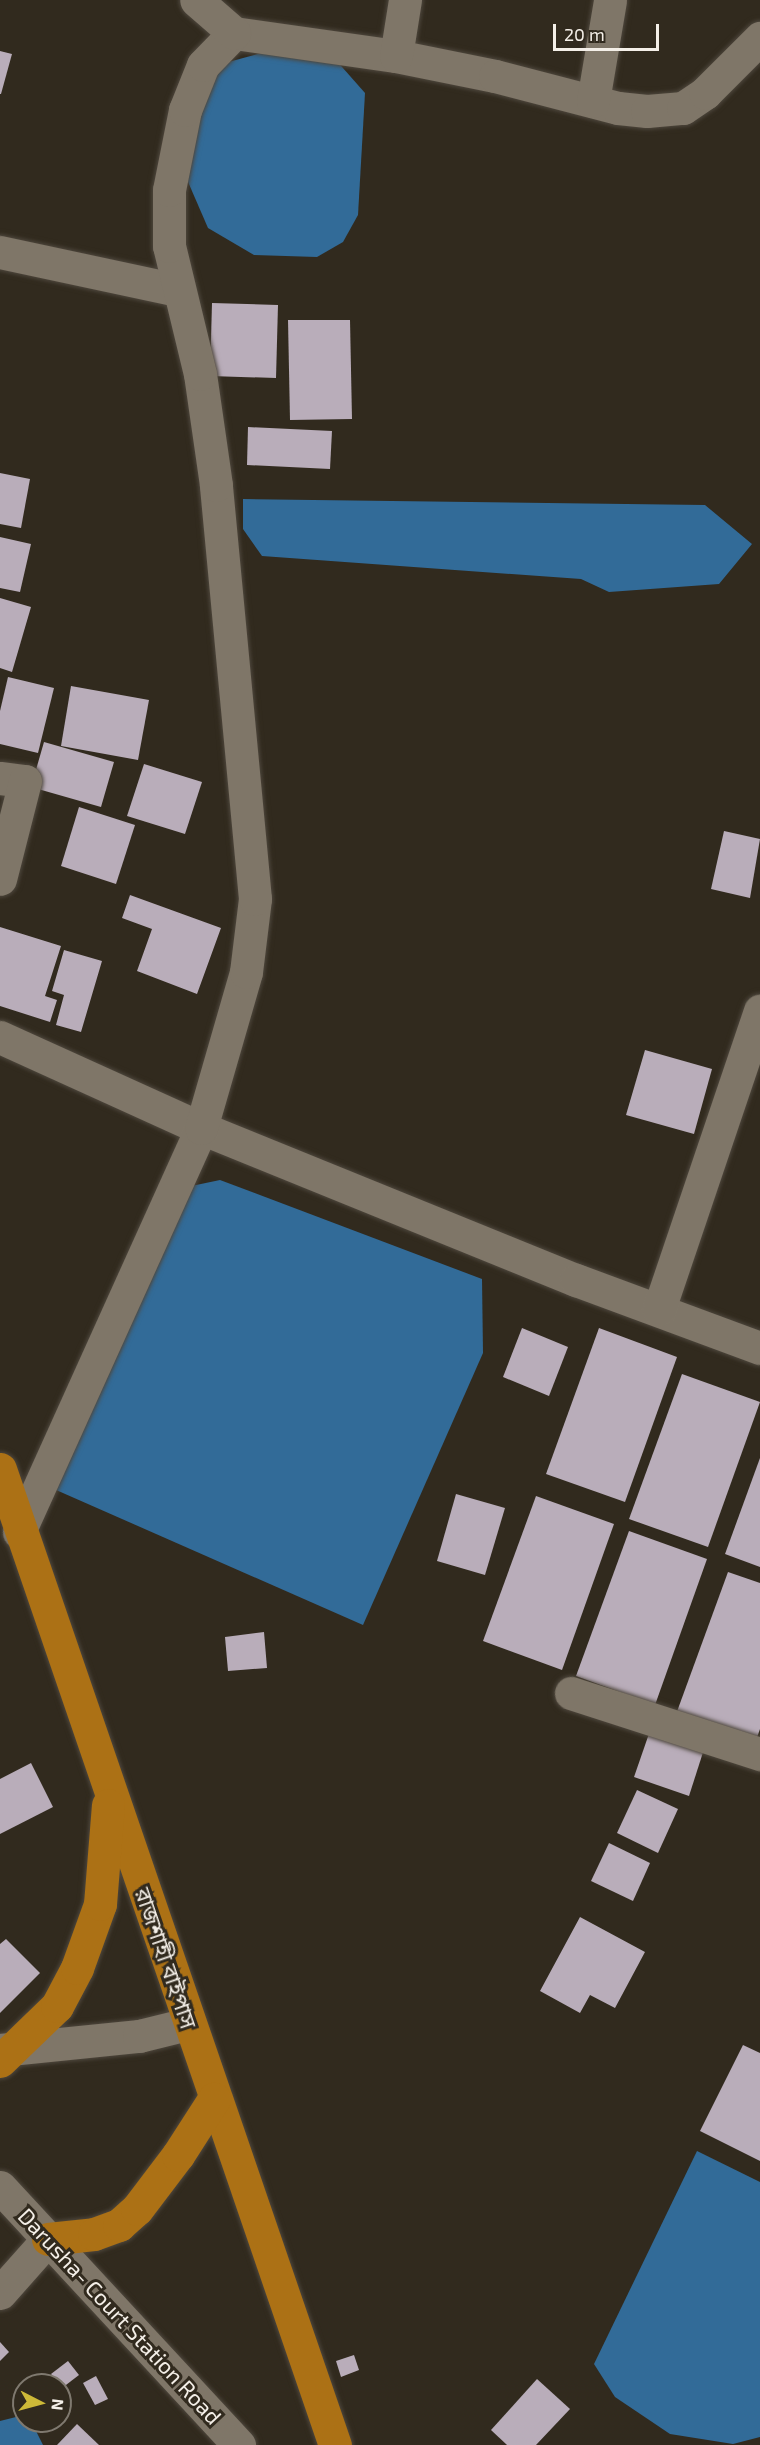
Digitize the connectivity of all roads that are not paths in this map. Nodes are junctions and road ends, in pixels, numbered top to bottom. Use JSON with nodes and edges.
{"nodes":[{"id":1,"x":196,"y":0,"type":"edge"},
{"id":2,"x":405,"y":0,"type":"edge"},
{"id":3,"x":610,"y":0,"type":"edge"},
{"id":4,"x":234,"y":33,"type":"junction"},
{"id":5,"x":760,"y":38,"type":"edge"},
{"id":6,"x":396,"y":56,"type":"junction"},
{"id":7,"x":593,"y":100,"type":"junction"},
{"id":8,"x":0,"y":252,"type":"edge"},
{"id":9,"x":177,"y":290,"type":"junction"},
{"id":10,"x":0,"y":778,"type":"edge"},
{"id":11,"x":0,"y":879,"type":"edge"},
{"id":12,"x":760,"y":1011,"type":"edge"},
{"id":13,"x":0,"y":1037,"type":"edge"},
{"id":14,"x":201,"y":1128,"type":"junction"},
{"id":15,"x":659,"y":1309,"type":"junction"},
{"id":16,"x":760,"y":1348,"type":"edge"},
{"id":17,"x":0,"y":1469,"type":"edge"},
{"id":18,"x":19,"y":1532,"type":"junction"},
{"id":19,"x":571,"y":1693,"type":"dead end"},
{"id":20,"x":760,"y":1754,"type":"edge"},
{"id":21,"x":110,"y":1780,"type":"junction"},
{"id":22,"x":188,"y":2024,"type":"junction"},
{"id":23,"x":4,"y":2053,"type":"edge"},
{"id":24,"x":214,"y":2099,"type":"junction"},
{"id":25,"x":0,"y":2187,"type":"edge"},
{"id":26,"x":48,"y":2239,"type":"junction"},
{"id":27,"x":0,"y":2293,"type":"edge"},
{"id":28,"x":239,"y":2445,"type":"edge"},
{"id":29,"x":335,"y":2445,"type":"edge"}],
"edges":[{"from":1,"to":4,"type":"street"},
{"from":2,"to":6,"type":"street"},
{"from":3,"to":7,"type":"street"},
{"from":4,"to":6,"type":"street"},
{"from":4,"to":9,"type":"street"},
{"from":5,"to":7,"type":"street"},
{"from":6,"to":7,"type":"street"},
{"from":8,"to":9,"type":"street"},
{"from":9,"to":14,"type":"street"},
{"from":10,"to":11,"type":"street"},
{"from":12,"to":15,"type":"street"},
{"from":13,"to":14,"type":"street"},
{"from":14,"to":15,"type":"street"},
{"from":14,"to":18,"type":"street"},
{"from":15,"to":16,"type":"street"},
{"from":17,"to":18,"type":"highway","name":"রাজশাহী বাইপাস"},
{"from":18,"to":21,"type":"highway","name":"রাজশাহী বাইপাস"},
{"from":19,"to":20,"type":"street"},
{"from":21,"to":22,"type":"highway","name":"রাজশাহী বাইপাস"},
{"from":21,"to":23,"type":"highway"},
{"from":22,"to":23,"type":"street"},
{"from":22,"to":24,"type":"highway","name":"রাজশাহী বাইপাস"},
{"from":24,"to":26,"type":"highway"},
{"from":24,"to":29,"type":"highway","name":"রাজশাহী বাইপাস"},
{"from":25,"to":26,"type":"street","name":"Darusha- Court Station Road"},
{"from":26,"to":27,"type":"street"},
{"from":26,"to":28,"type":"street","name":"Darusha- Court Station Road"}]}
